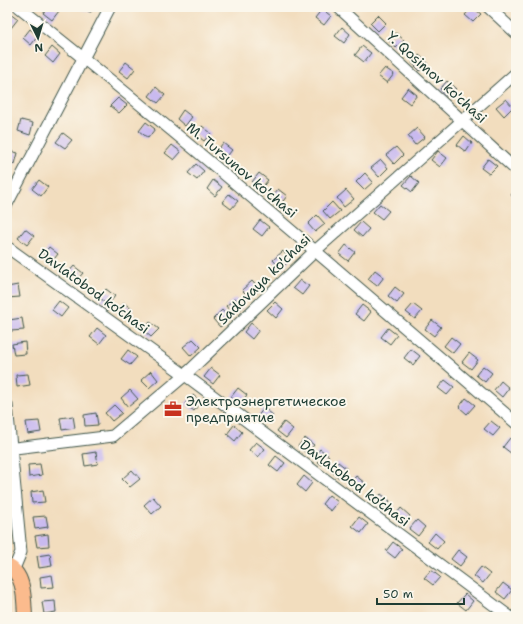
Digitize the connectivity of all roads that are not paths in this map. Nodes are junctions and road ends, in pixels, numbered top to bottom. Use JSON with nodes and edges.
{"nodes":[{"id":1,"x":19,"y":7,"type":"edge"},
{"id":2,"x":110,"y":7,"type":"edge"},
{"id":3,"x":338,"y":7,"type":"edge"},
{"id":4,"x":488,"y":7,"type":"edge"},
{"id":5,"x":516,"y":33,"type":"edge"},
{"id":6,"x":84,"y":58,"type":"junction"},
{"id":7,"x":516,"y":73,"type":"edge"},
{"id":8,"x":462,"y":120,"type":"junction"},
{"id":9,"x":516,"y":170,"type":"edge"},
{"id":10,"x":7,"y":204,"type":"edge"},
{"id":11,"x":7,"y":247,"type":"edge"},
{"id":12,"x":315,"y":251,"type":"junction"},
{"id":13,"x":185,"y":375,"type":"junction"},
{"id":14,"x":7,"y":405,"type":"edge"},
{"id":15,"x":516,"y":423,"type":"edge"},
{"id":16,"x":9,"y":449,"type":"edge"},
{"id":17,"x":11,"y":568,"type":"edge"},
{"id":18,"x":25,"y":617,"type":"edge"},
{"id":19,"x":510,"y":617,"type":"edge"}],
"edges":[{"from":1,"to":6,"type":"street","name":"M. Tursunov ko'chasi"},
{"from":2,"to":6,"type":"street"},
{"from":3,"to":8,"type":"street","name":"Y. Qosimov ko'chasi"},
{"from":4,"to":5,"type":"street"},
{"from":6,"to":10,"type":"street"},
{"from":6,"to":12,"type":"street","name":"M. Tursunov ko'chasi"},
{"from":7,"to":8,"type":"street","name":"Sadovaya ko'chasi"},
{"from":8,"to":9,"type":"street","name":"Y. Qosimov ko'chasi"},
{"from":8,"to":12,"type":"street","name":"Sadovaya ko'chasi"},
{"from":11,"to":13,"type":"street","name":"Davlatobod ko’chasi"},
{"from":12,"to":13,"type":"street","name":"Sadovaya ko'chasi"},
{"from":12,"to":15,"type":"street","name":"M. Tursunov ko'chasi"},
{"from":13,"to":16,"type":"street","name":"Sadovaya ko'chasi"},
{"from":13,"to":19,"type":"street","name":"Davlatobod ko’chasi"},
{"from":14,"to":16,"type":"street"},
{"from":16,"to":17,"type":"street"},
{"from":17,"to":18,"type":"main road"}]}
